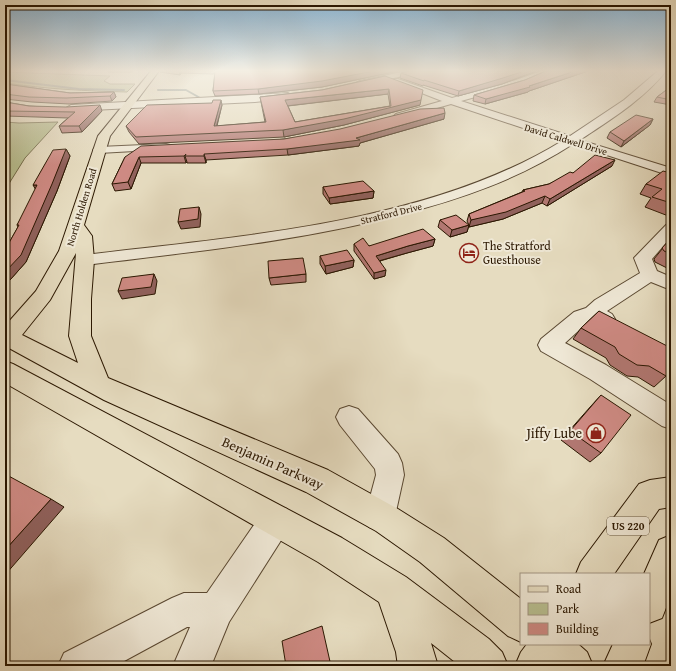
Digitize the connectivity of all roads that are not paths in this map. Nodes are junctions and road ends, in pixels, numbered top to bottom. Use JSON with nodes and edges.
{"nodes":[{"id":1,"x":131,"y":102,"type":"edge"},
{"id":2,"x":195,"y":102,"type":"edge"},
{"id":3,"x":450,"y":102,"type":"edge"},
{"id":4,"x":452,"y":102,"type":"edge"},
{"id":5,"x":628,"y":102,"type":"edge"},
{"id":6,"x":128,"y":106,"type":"junction"},
{"id":7,"x":63,"y":108,"type":"edge"},
{"id":8,"x":390,"y":119,"type":"edge"},
{"id":9,"x":571,"y":140,"type":"junction"},
{"id":10,"x":176,"y":146,"type":"edge"},
{"id":11,"x":99,"y":150,"type":"junction"},
{"id":12,"x":666,"y":166,"type":"edge"},
{"id":13,"x":76,"y":226,"type":"junction"},
{"id":14,"x":671,"y":228,"type":"edge"},
{"id":15,"x":85,"y":260,"type":"junction"},
{"id":16,"x":650,"y":276,"type":"junction"},
{"id":17,"x":671,"y":284,"type":"edge"},
{"id":18,"x":593,"y":313,"type":"junction"},
{"id":19,"x":620,"y":328,"type":"edge"},
{"id":20,"x":6,"y":338,"type":"edge"},
{"id":21,"x":5,"y":371,"type":"edge"},
{"id":22,"x":98,"y":385,"type":"junction"},
{"id":23,"x":349,"y":417,"type":"dead end"},
{"id":24,"x":671,"y":418,"type":"edge"},
{"id":25,"x":671,"y":492,"type":"edge"},
{"id":26,"x":380,"y":516,"type":"junction"},
{"id":27,"x":276,"y":520,"type":"junction"},
{"id":28,"x":671,"y":552,"type":"edge"},
{"id":29,"x":595,"y":573,"type":"edge"},
{"id":30,"x":393,"y":590,"type":"junction"},
{"id":31,"x":650,"y":602,"type":"edge"},
{"id":32,"x":216,"y":610,"type":"junction"},
{"id":33,"x":520,"y":626,"type":"edge"},
{"id":34,"x":632,"y":645,"type":"edge"},
{"id":35,"x":77,"y":666,"type":"edge"},
{"id":36,"x":192,"y":666,"type":"edge"},
{"id":37,"x":418,"y":666,"type":"edge"},
{"id":38,"x":488,"y":666,"type":"edge"},
{"id":39,"x":623,"y":666,"type":"edge"}],
"edges":[{"from":1,"to":6,"type":"main road","name":"North Holden Road"},
{"from":2,"to":6,"type":"street"},
{"from":3,"to":8,"type":"street"},
{"from":4,"to":9,"type":"street","name":"David Caldwell Drive"},
{"from":5,"to":9,"type":"street","name":"Stratford Drive"},
{"from":6,"to":7,"type":"street"},
{"from":6,"to":11,"type":"main road","name":"North Holden Road"},
{"from":9,"to":12,"type":"street","name":"David Caldwell Drive"},
{"from":9,"to":15,"type":"street","name":"Stratford Drive"},
{"from":10,"to":11,"type":"street"},
{"from":11,"to":13,"type":"main road","name":"North Holden Road"},
{"from":13,"to":15,"type":"main road"},
{"from":13,"to":20,"type":"main road","name":"North Holden Road"},
{"from":14,"to":16,"type":"street"},
{"from":15,"to":22,"type":"main road"},
{"from":16,"to":17,"type":"street"},
{"from":16,"to":18,"type":"street"},
{"from":18,"to":19,"type":"street"},
{"from":18,"to":24,"type":"street"},
{"from":20,"to":22,"type":"main road","name":"Benjamin Parkway"},
{"from":21,"to":27,"type":"main road"},
{"from":22,"to":26,"type":"main road","name":"Benjamin Parkway"},
{"from":23,"to":26,"type":"street"},
{"from":25,"to":29,"type":"main road","number":"US 220"},
{"from":26,"to":33,"type":"main road","name":"Benjamin Parkway"},
{"from":27,"to":30,"type":"main road"},
{"from":27,"to":32,"type":"street"},
{"from":28,"to":31,"type":"main road"},
{"from":30,"to":37,"type":"main road"},
{"from":30,"to":38,"type":"main road"},
{"from":32,"to":35,"type":"street"},
{"from":32,"to":36,"type":"street"},
{"from":34,"to":39,"type":"main road"}]}
